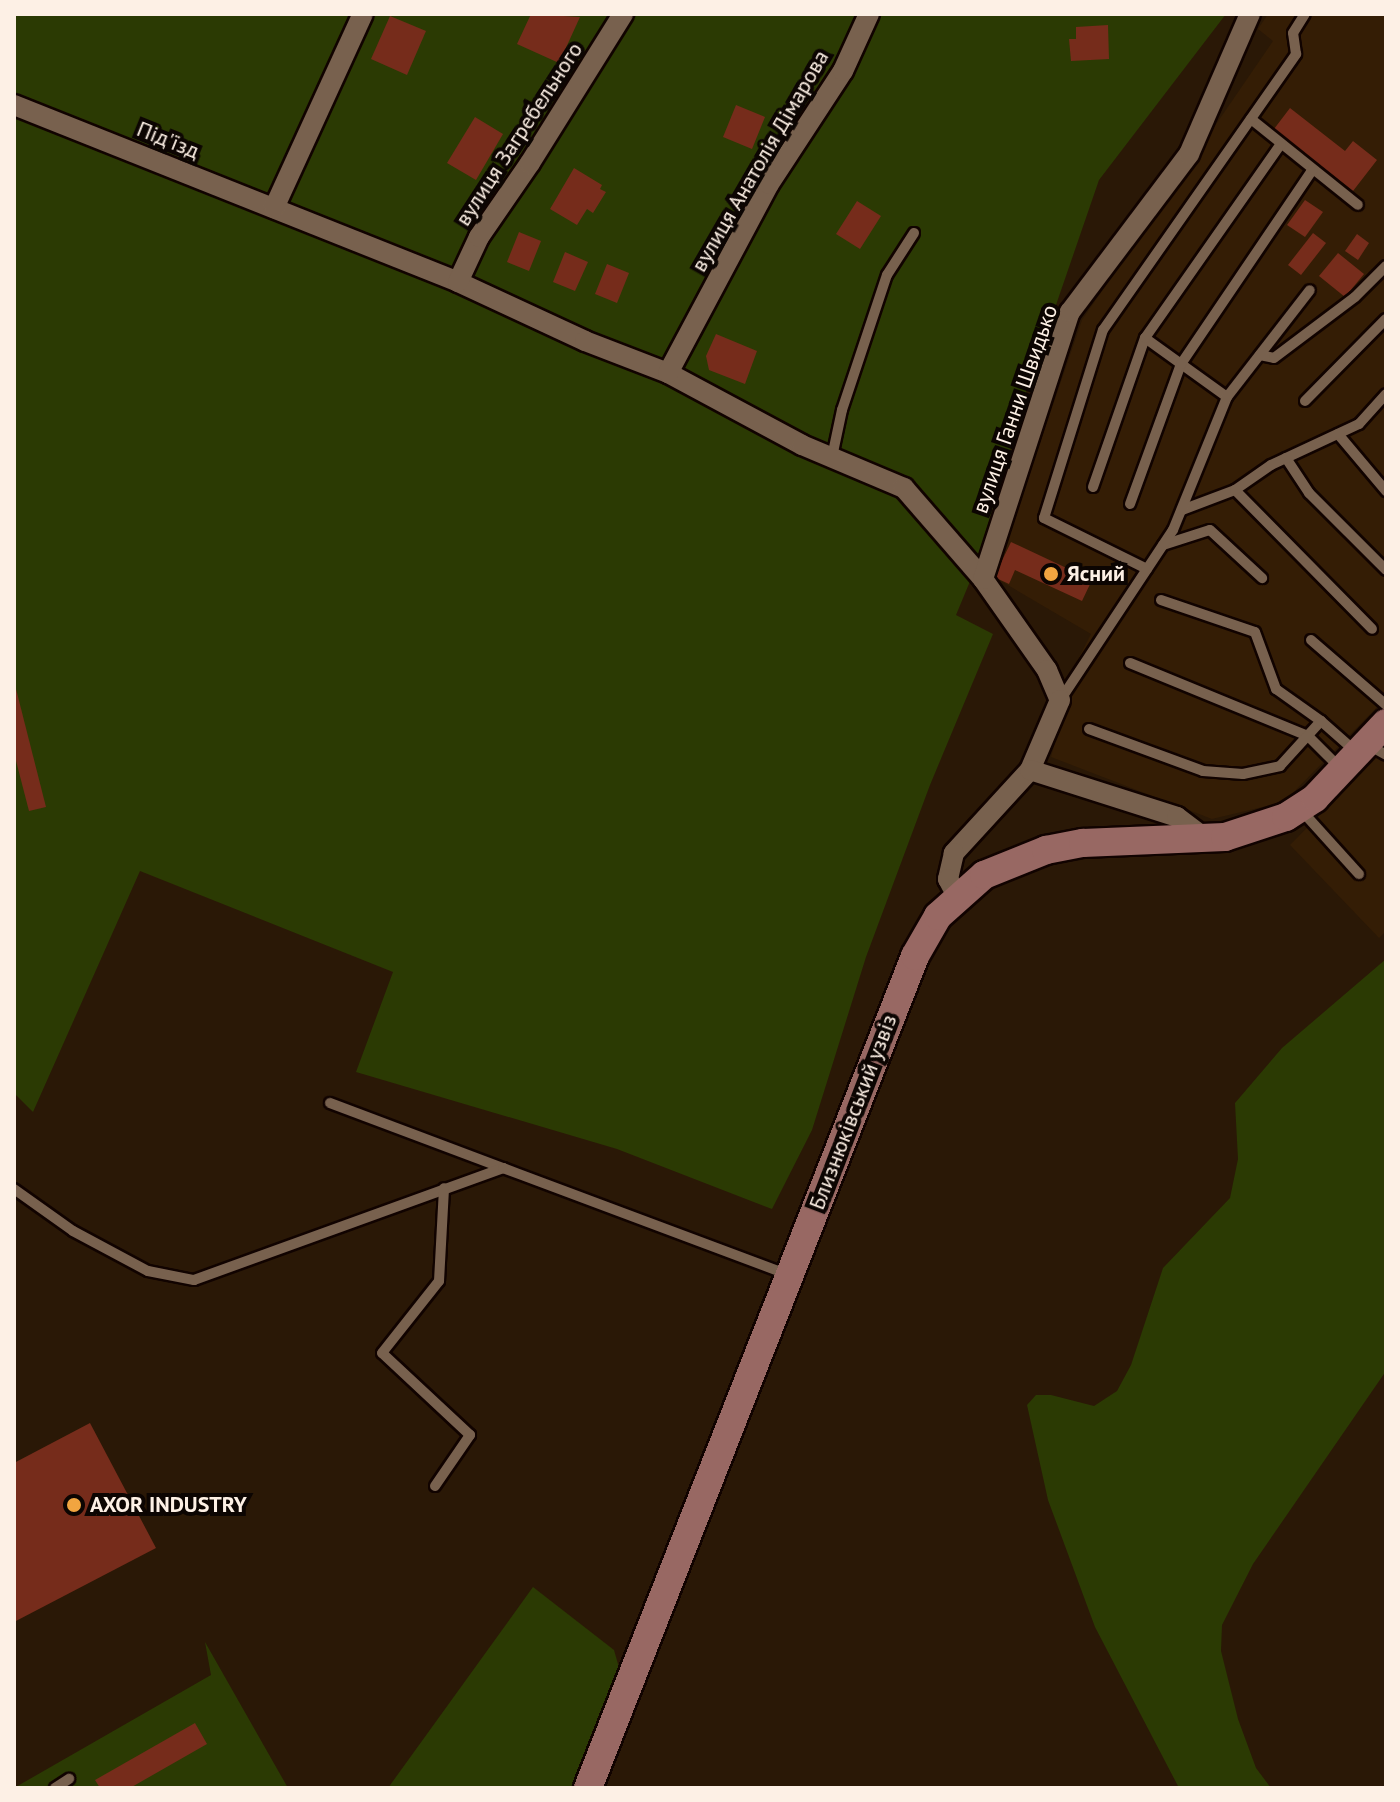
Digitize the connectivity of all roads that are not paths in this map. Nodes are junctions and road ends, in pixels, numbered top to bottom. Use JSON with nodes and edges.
{"nodes":[{"id":1,"x":363,"y":14,"type":"edge"},
{"id":2,"x":623,"y":14,"type":"edge"},
{"id":3,"x":869,"y":14,"type":"edge"},
{"id":4,"x":1250,"y":14,"type":"edge"},
{"id":5,"x":1305,"y":14,"type":"edge"},
{"id":6,"x":14,"y":105,"type":"edge"},
{"id":7,"x":1251,"y":119,"type":"junction"},
{"id":8,"x":1281,"y":144,"type":"junction"},
{"id":9,"x":1313,"y":169,"type":"junction"},
{"id":10,"x":1358,"y":205,"type":"dead end"},
{"id":11,"x":274,"y":208,"type":"junction"},
{"id":12,"x":914,"y":233,"type":"dead end"},
{"id":13,"x":1386,"y":266,"type":"edge"},
{"id":14,"x":458,"y":282,"type":"junction"},
{"id":15,"x":1310,"y":290,"type":"dead end"},
{"id":16,"x":1386,"y":319,"type":"edge"},
{"id":17,"x":1145,"y":338,"type":"junction"},
{"id":18,"x":1260,"y":355,"type":"junction"},
{"id":19,"x":1181,"y":364,"type":"junction"},
{"id":20,"x":668,"y":373,"type":"junction"},
{"id":21,"x":1386,"y":394,"type":"edge"},
{"id":22,"x":1227,"y":397,"type":"junction"},
{"id":23,"x":1305,"y":401,"type":"dead end"},
{"id":24,"x":1370,"y":412,"type":"junction"},
{"id":25,"x":1386,"y":414,"type":"edge"},
{"id":26,"x":1338,"y":434,"type":"junction"},
{"id":27,"x":832,"y":457,"type":"junction"},
{"id":28,"x":1286,"y":458,"type":"junction"},
{"id":29,"x":1093,"y":487,"type":"dead end"},
{"id":30,"x":1235,"y":490,"type":"junction"},
{"id":31,"x":1386,"y":491,"type":"edge"},
{"id":32,"x":1130,"y":504,"type":"dead end"},
{"id":33,"x":1182,"y":510,"type":"junction"},
{"id":34,"x":1163,"y":545,"type":"junction"},
{"id":35,"x":1147,"y":569,"type":"junction"},
{"id":36,"x":1386,"y":570,"type":"edge"},
{"id":37,"x":1262,"y":578,"type":"dead end"},
{"id":38,"x":983,"y":579,"type":"junction"},
{"id":39,"x":1161,"y":600,"type":"dead end"},
{"id":40,"x":1372,"y":629,"type":"dead end"},
{"id":41,"x":1311,"y":640,"type":"dead end"},
{"id":42,"x":1130,"y":663,"type":"dead end"},
{"id":43,"x":1060,"y":700,"type":"junction"},
{"id":44,"x":1386,"y":705,"type":"edge"},
{"id":45,"x":1321,"y":721,"type":"junction"},
{"id":46,"x":1386,"y":723,"type":"edge"},
{"id":47,"x":1089,"y":729,"type":"dead end"},
{"id":48,"x":1308,"y":736,"type":"junction"},
{"id":49,"x":1364,"y":756,"type":"edge"},
{"id":50,"x":1030,"y":770,"type":"junction"},
{"id":51,"x":1301,"y":809,"type":"junction"},
{"id":52,"x":1206,"y":839,"type":"junction"},
{"id":53,"x":1359,"y":874,"type":"dead end"},
{"id":54,"x":957,"y":896,"type":"junction"},
{"id":55,"x":330,"y":1103,"type":"dead end"},
{"id":56,"x":503,"y":1168,"type":"junction"},
{"id":57,"x":444,"y":1188,"type":"junction"},
{"id":58,"x":14,"y":1189,"type":"edge"},
{"id":59,"x":790,"y":1275,"type":"junction"},
{"id":60,"x":435,"y":1486,"type":"dead end"},
{"id":61,"x":69,"y":1779,"type":"dead end"},
{"id":62,"x":55,"y":1788,"type":"edge"},
{"id":63,"x":588,"y":1788,"type":"edge"}],
"edges":[{"from":1,"to":11,"type":"street"},
{"from":2,"to":14,"type":"street","name":"вулиця Загребельного"},
{"from":3,"to":20,"type":"street","name":"вулиця Анатолія Дімарова"},
{"from":4,"to":38,"type":"street","name":"вулиця Ганни Швидько"},
{"from":5,"to":7,"type":"lane"},
{"from":6,"to":11,"type":"street","name":"Під'їзд"},
{"from":7,"to":8,"type":"lane"},
{"from":7,"to":35,"type":"lane"},
{"from":8,"to":9,"type":"lane"},
{"from":8,"to":17,"type":"lane"},
{"from":9,"to":10,"type":"lane"},
{"from":9,"to":19,"type":"lane"},
{"from":11,"to":14,"type":"street","name":"Під'їзд"},
{"from":12,"to":27,"type":"lane"},
{"from":13,"to":18,"type":"lane"},
{"from":14,"to":20,"type":"street","name":"Під'їзд"},
{"from":15,"to":18,"type":"lane"},
{"from":16,"to":23,"type":"lane"},
{"from":17,"to":19,"type":"lane"},
{"from":17,"to":29,"type":"lane"},
{"from":18,"to":22,"type":"lane"},
{"from":19,"to":22,"type":"lane"},
{"from":19,"to":32,"type":"lane"},
{"from":20,"to":27,"type":"street","name":"Під'їзд"},
{"from":21,"to":24,"type":"lane"},
{"from":22,"to":33,"type":"lane"},
{"from":24,"to":25,"type":"lane"},
{"from":24,"to":26,"type":"lane"},
{"from":26,"to":28,"type":"lane"},
{"from":26,"to":31,"type":"lane"},
{"from":27,"to":38,"type":"street","name":"Під'їзд"},
{"from":28,"to":30,"type":"lane"},
{"from":28,"to":36,"type":"lane"},
{"from":30,"to":33,"type":"lane"},
{"from":30,"to":40,"type":"lane"},
{"from":33,"to":34,"type":"lane"},
{"from":34,"to":35,"type":"lane"},
{"from":34,"to":37,"type":"lane"},
{"from":35,"to":43,"type":"lane"},
{"from":38,"to":43,"type":"street","name":"Під'їзд"},
{"from":39,"to":45,"type":"lane"},
{"from":41,"to":44,"type":"lane"},
{"from":42,"to":48,"type":"lane"},
{"from":43,"to":50,"type":"street"},
{"from":45,"to":48,"type":"lane"},
{"from":45,"to":49,"type":"lane"},
{"from":46,"to":49,"type":"street","name":"Близнюківський узвіз"},
{"from":47,"to":48,"type":"lane"},
{"from":48,"to":49,"type":"lane"},
{"from":49,"to":51,"type":"street","name":"Близнюківський узвіз"},
{"from":50,"to":52,"type":"street"},
{"from":50,"to":54,"type":"street"},
{"from":51,"to":52,"type":"street","name":"Близнюківський узвіз"},
{"from":51,"to":53,"type":"lane"},
{"from":52,"to":54,"type":"street","name":"Близнюківський узвіз"},
{"from":54,"to":59,"type":"street","name":"Близнюківський узвіз"},
{"from":55,"to":56,"type":"lane"},
{"from":56,"to":57,"type":"lane"},
{"from":56,"to":59,"type":"lane"},
{"from":57,"to":58,"type":"lane"},
{"from":57,"to":60,"type":"lane"},
{"from":59,"to":63,"type":"street","name":"Близнюківський узвіз"},
{"from":61,"to":62,"type":"lane"}]}
